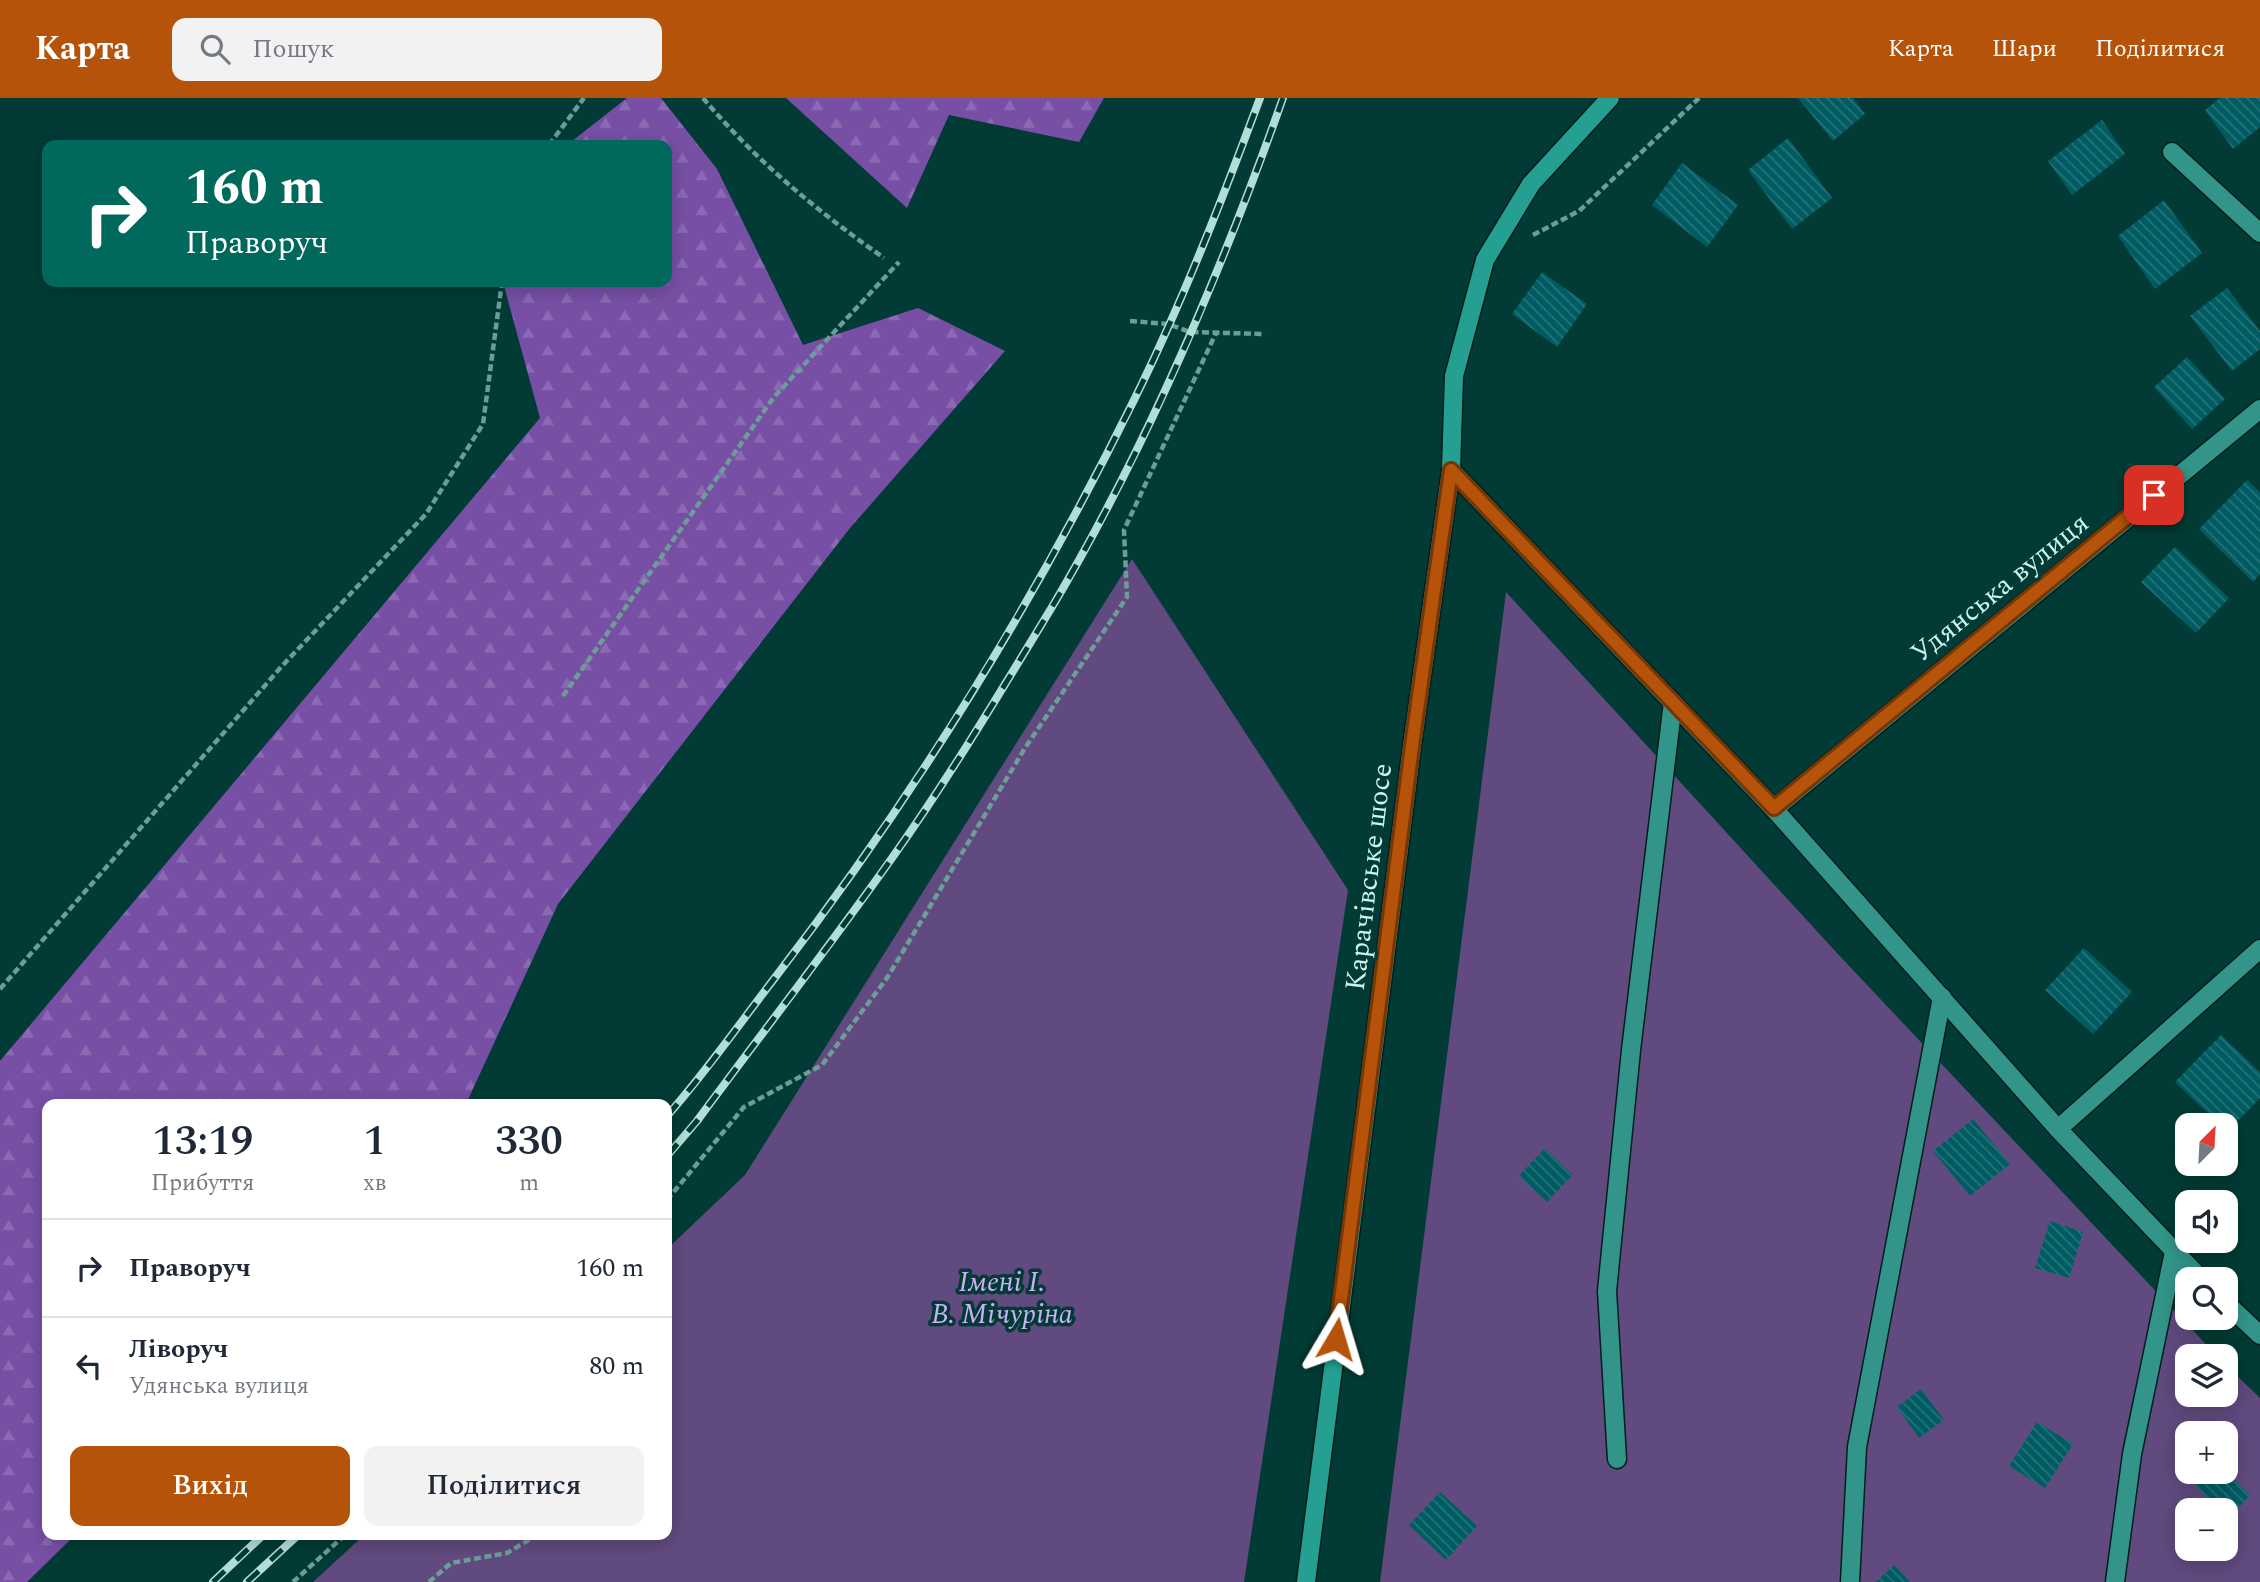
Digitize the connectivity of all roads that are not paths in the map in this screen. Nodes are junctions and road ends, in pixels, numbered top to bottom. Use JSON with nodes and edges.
{"nodes":[{"id":1,"x":1610,"y":98,"type":"edge"},
{"id":2,"x":2172,"y":152,"type":"dead end"},
{"id":3,"x":2260,"y":233,"type":"edge"},
{"id":4,"x":2260,"y":408,"type":"edge"},
{"id":5,"x":1451,"y":470,"type":"junction"},
{"id":6,"x":1673,"y":702,"type":"junction"},
{"id":7,"x":1774,"y":808,"type":"junction"},
{"id":8,"x":2260,"y":949,"type":"edge"},
{"id":9,"x":1942,"y":997,"type":"junction"},
{"id":10,"x":2058,"y":1129,"type":"junction"},
{"id":11,"x":2174,"y":1252,"type":"junction"},
{"id":12,"x":2189,"y":1267,"type":"edge"},
{"id":13,"x":2238,"y":1314,"type":"edge"},
{"id":14,"x":2260,"y":1335,"type":"edge"},
{"id":15,"x":1617,"y":1459,"type":"dead end"},
{"id":16,"x":1306,"y":1582,"type":"edge"},
{"id":17,"x":1850,"y":1582,"type":"edge"},
{"id":18,"x":2115,"y":1582,"type":"edge"}],
"edges":[{"from":1,"to":5,"type":"main road","name":"Карачівське шосе"},
{"from":2,"to":3,"type":"street"},
{"from":4,"to":7,"type":"street","name":"Удянська вулиця"},
{"from":5,"to":6,"type":"street"},
{"from":5,"to":16,"type":"main road","name":"Карачівське шосе"},
{"from":6,"to":7,"type":"street"},
{"from":6,"to":15,"type":"street"},
{"from":7,"to":9,"type":"street"},
{"from":8,"to":10,"type":"street"},
{"from":9,"to":10,"type":"street"},
{"from":9,"to":17,"type":"street"},
{"from":10,"to":11,"type":"street"},
{"from":11,"to":12,"type":"street"},
{"from":11,"to":18,"type":"street"},
{"from":13,"to":14,"type":"street"}]}
